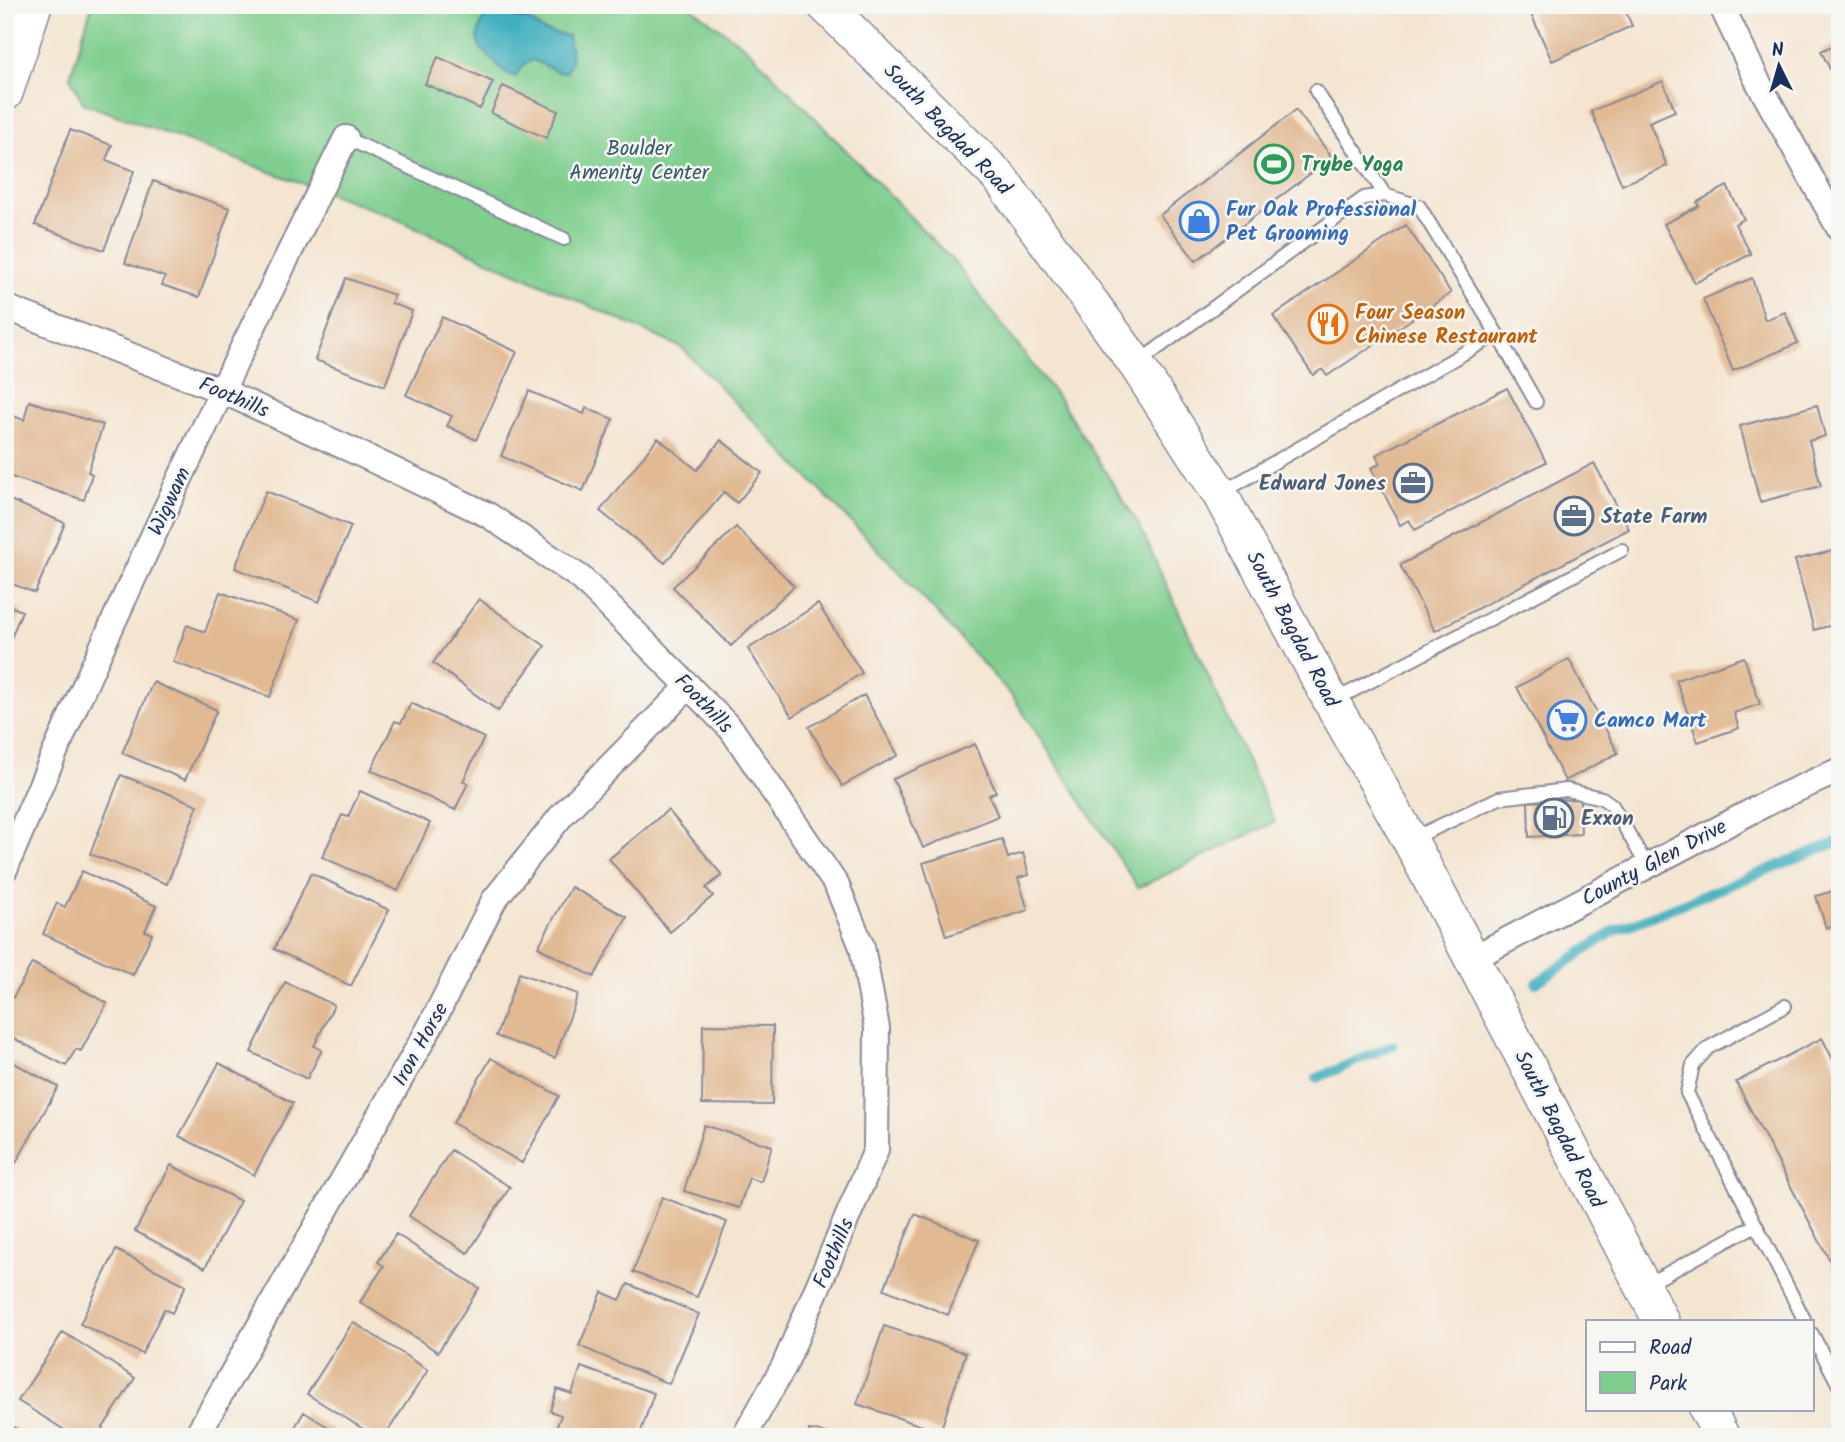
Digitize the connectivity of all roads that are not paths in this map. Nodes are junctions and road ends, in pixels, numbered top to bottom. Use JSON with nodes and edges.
{"nodes":[{"id":1,"x":34,"y":5,"type":"edge"},
{"id":2,"x":825,"y":5,"type":"edge"},
{"id":3,"x":1721,"y":5,"type":"edge"},
{"id":4,"x":1316,"y":91,"type":"dead end"},
{"id":5,"x":5,"y":93,"type":"edge"},
{"id":6,"x":346,"y":138,"type":"joint"},
{"id":7,"x":1385,"y":195,"type":"junction"},
{"id":8,"x":1840,"y":230,"type":"edge"},
{"id":9,"x":564,"y":239,"type":"dead end"},
{"id":10,"x":5,"y":307,"type":"edge"},
{"id":11,"x":1497,"y":334,"type":"junction"},
{"id":12,"x":1136,"y":364,"type":"junction"},
{"id":13,"x":220,"y":390,"type":"junction"},
{"id":14,"x":1536,"y":402,"type":"dead end"},
{"id":15,"x":1220,"y":494,"type":"junction"},
{"id":16,"x":1622,"y":550,"type":"dead end"},
{"id":17,"x":689,"y":686,"type":"junction"},
{"id":18,"x":1331,"y":701,"type":"junction"},
{"id":19,"x":1840,"y":770,"type":"edge"},
{"id":20,"x":1410,"y":840,"type":"junction"},
{"id":21,"x":1647,"y":866,"type":"junction"},
{"id":22,"x":5,"y":869,"type":"edge"},
{"id":23,"x":1471,"y":959,"type":"junction"},
{"id":24,"x":1785,"y":1006,"type":"dead end"},
{"id":25,"x":1756,"y":1225,"type":"junction"},
{"id":26,"x":1643,"y":1287,"type":"junction"},
{"id":27,"x":1660,"y":1320,"type":"edge"},
{"id":28,"x":1804,"y":1320,"type":"edge"},
{"id":29,"x":1814,"y":1338,"type":"edge"},
{"id":30,"x":1840,"y":1387,"type":"edge"},
{"id":31,"x":1708,"y":1410,"type":"edge"},
{"id":32,"x":196,"y":1437,"type":"edge"},
{"id":33,"x":744,"y":1437,"type":"edge"},
{"id":34,"x":1722,"y":1437,"type":"edge"}],
"edges":[{"from":1,"to":5,"type":"main road"},
{"from":2,"to":12,"type":"main road","name":"South Bagdad Road"},
{"from":3,"to":8,"type":"street"},
{"from":4,"to":7,"type":"lane"},
{"from":6,"to":9,"type":"lane"},
{"from":6,"to":13,"type":"street","name":"Wigwam"},
{"from":7,"to":11,"type":"lane"},
{"from":7,"to":12,"type":"lane"},
{"from":10,"to":13,"type":"street","name":"Foothills"},
{"from":11,"to":14,"type":"lane"},
{"from":11,"to":15,"type":"lane"},
{"from":12,"to":15,"type":"main road","name":"South Bagdad Road"},
{"from":13,"to":17,"type":"street","name":"Foothills"},
{"from":13,"to":22,"type":"street","name":"Wigwam"},
{"from":15,"to":18,"type":"main road","name":"South Bagdad Road"},
{"from":16,"to":18,"type":"lane"},
{"from":17,"to":32,"type":"street","name":"Iron Horse"},
{"from":17,"to":33,"type":"street","name":"Foothills"},
{"from":18,"to":20,"type":"main road","name":"South Bagdad Road"},
{"from":19,"to":21,"type":"street","name":"County Glen Drive"},
{"from":20,"to":21,"type":"lane"},
{"from":20,"to":23,"type":"main road","name":"South Bagdad Road"},
{"from":21,"to":23,"type":"street","name":"County Glen Drive"},
{"from":23,"to":26,"type":"main road","name":"South Bagdad Road"},
{"from":24,"to":25,"type":"lane"},
{"from":25,"to":26,"type":"lane"},
{"from":25,"to":28,"type":"lane"},
{"from":26,"to":27,"type":"main road","name":"South Bagdad Road"},
{"from":29,"to":30,"type":"lane"},
{"from":31,"to":34,"type":"main road"}]}
